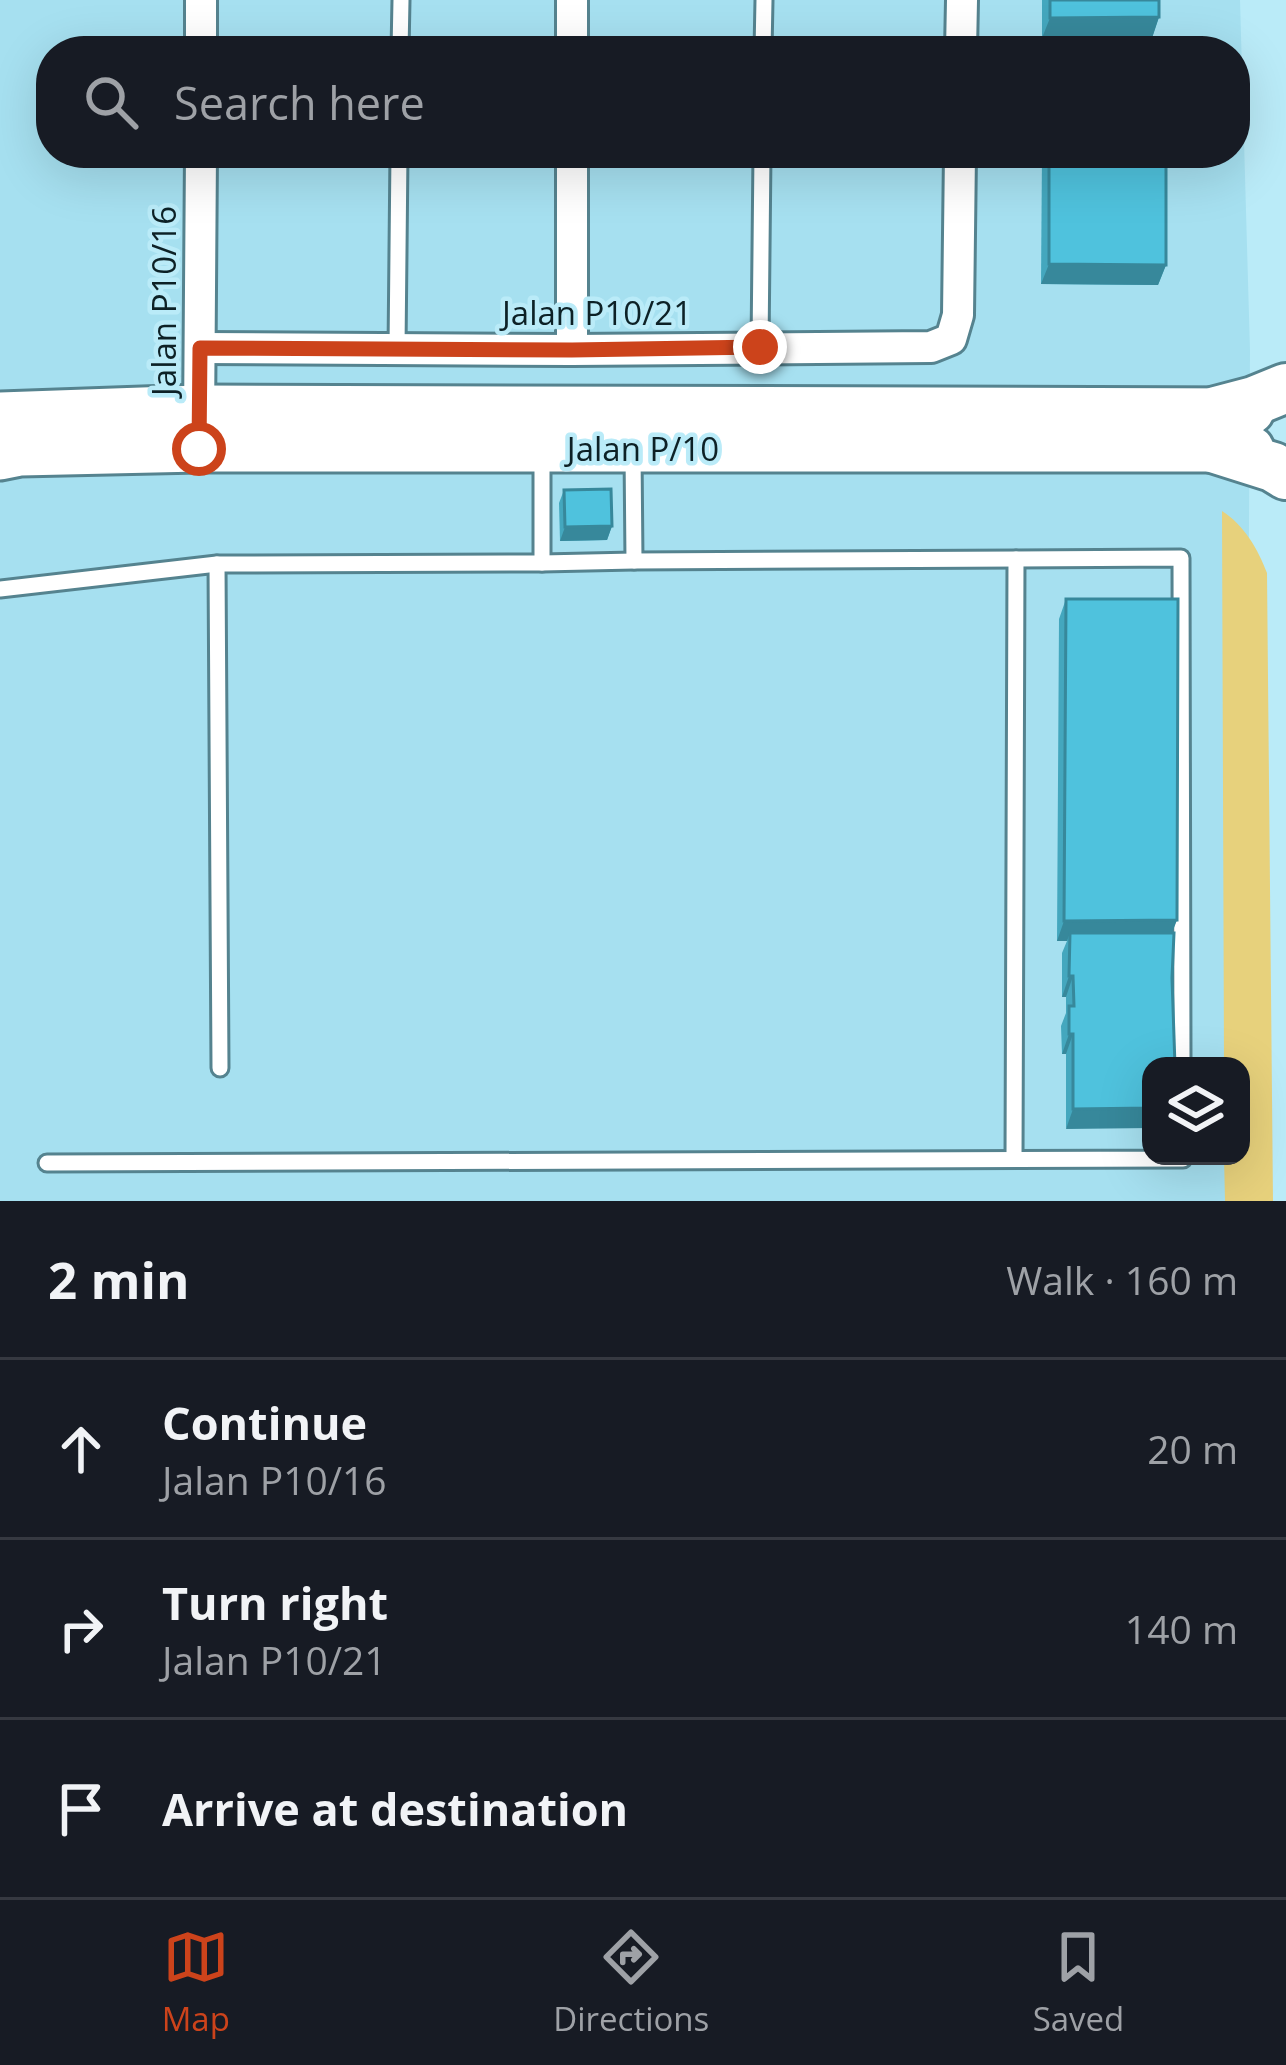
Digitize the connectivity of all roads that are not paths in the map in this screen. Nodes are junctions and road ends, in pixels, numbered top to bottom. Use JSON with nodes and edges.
{"nodes":[{"id":1,"x":201,"y":0,"type":"edge"},
{"id":2,"x":400,"y":0,"type":"edge"},
{"id":3,"x":572,"y":0,"type":"edge"},
{"id":4,"x":764,"y":0,"type":"edge"},
{"id":5,"x":962,"y":0,"type":"edge"},
{"id":6,"x":201,"y":36,"type":"edge"},
{"id":7,"x":400,"y":36,"type":"edge"},
{"id":8,"x":572,"y":36,"type":"edge"},
{"id":9,"x":763,"y":36,"type":"edge"},
{"id":10,"x":961,"y":36,"type":"edge"},
{"id":11,"x":201,"y":168,"type":"edge"},
{"id":12,"x":399,"y":168,"type":"edge"},
{"id":13,"x":572,"y":168,"type":"edge"},
{"id":14,"x":762,"y":168,"type":"edge"},
{"id":15,"x":960,"y":168,"type":"edge"},
{"id":16,"x":760,"y":347,"type":"junction"},
{"id":17,"x":200,"y":348,"type":"junction"},
{"id":18,"x":397,"y":349,"type":"junction"},
{"id":19,"x":572,"y":350,"type":"junction"},
{"id":20,"x":1286,"y":388,"type":"edge"},
{"id":21,"x":1286,"y":412,"type":"edge"},
{"id":22,"x":0,"y":415,"type":"edge"},
{"id":23,"x":199,"y":429,"type":"junction"},
{"id":24,"x":1214,"y":429,"type":"junction"},
{"id":25,"x":542,"y":449,"type":"junction"},
{"id":26,"x":633,"y":449,"type":"junction"},
{"id":27,"x":1286,"y":449,"type":"edge"},
{"id":28,"x":0,"y":457,"type":"edge"},
{"id":29,"x":1286,"y":475,"type":"edge"},
{"id":30,"x":1016,"y":559,"type":"junction"},
{"id":31,"x":634,"y":560,"type":"junction"},
{"id":32,"x":542,"y":563,"type":"junction"},
{"id":33,"x":217,"y":564,"type":"junction"},
{"id":34,"x":0,"y":589,"type":"edge"},
{"id":35,"x":1183,"y":1057,"type":"edge"},
{"id":36,"x":220,"y":1068,"type":"dead end"},
{"id":37,"x":1014,"y":1159,"type":"junction"},
{"id":38,"x":1142,"y":1159,"type":"edge"},
{"id":39,"x":47,"y":1163,"type":"dead end"}],
"edges":[{"from":1,"to":6,"type":"street"},
{"from":2,"to":7,"type":"lane"},
{"from":3,"to":8,"type":"street"},
{"from":4,"to":9,"type":"lane"},
{"from":5,"to":10,"type":"street"},
{"from":11,"to":17,"type":"street","name":"Jalan P10/16"},
{"from":12,"to":18,"type":"lane"},
{"from":13,"to":19,"type":"street"},
{"from":14,"to":16,"type":"lane"},
{"from":15,"to":16,"type":"street","name":"Jalan P10/21"},
{"from":16,"to":19,"type":"street","name":"Jalan P10/21"},
{"from":17,"to":18,"type":"street","name":"Jalan P10/21"},
{"from":17,"to":23,"type":"street","name":"Jalan P10/16"},
{"from":18,"to":19,"type":"street","name":"Jalan P10/21"},
{"from":20,"to":24,"type":"main road"},
{"from":21,"to":24,"type":"street","name":"Jalan P/10"},
{"from":22,"to":23,"type":"street","name":"Jalan P/10"},
{"from":23,"to":24,"type":"street","name":"Jalan P/10"},
{"from":23,"to":25,"type":"street","name":"Jalan P/10"},
{"from":23,"to":28,"type":"street","name":"Jalan P/10"},
{"from":24,"to":26,"type":"street","name":"Jalan P/10"},
{"from":24,"to":27,"type":"street","name":"Jalan P/10"},
{"from":24,"to":29,"type":"main road"},
{"from":25,"to":26,"type":"street","name":"Jalan P/10"},
{"from":25,"to":32,"type":"lane"},
{"from":26,"to":31,"type":"lane"},
{"from":30,"to":31,"type":"lane"},
{"from":30,"to":35,"type":"lane"},
{"from":30,"to":37,"type":"lane"},
{"from":31,"to":32,"type":"lane"},
{"from":32,"to":33,"type":"lane"},
{"from":33,"to":34,"type":"lane"},
{"from":33,"to":36,"type":"lane"},
{"from":37,"to":38,"type":"lane"},
{"from":37,"to":39,"type":"lane"}]}
